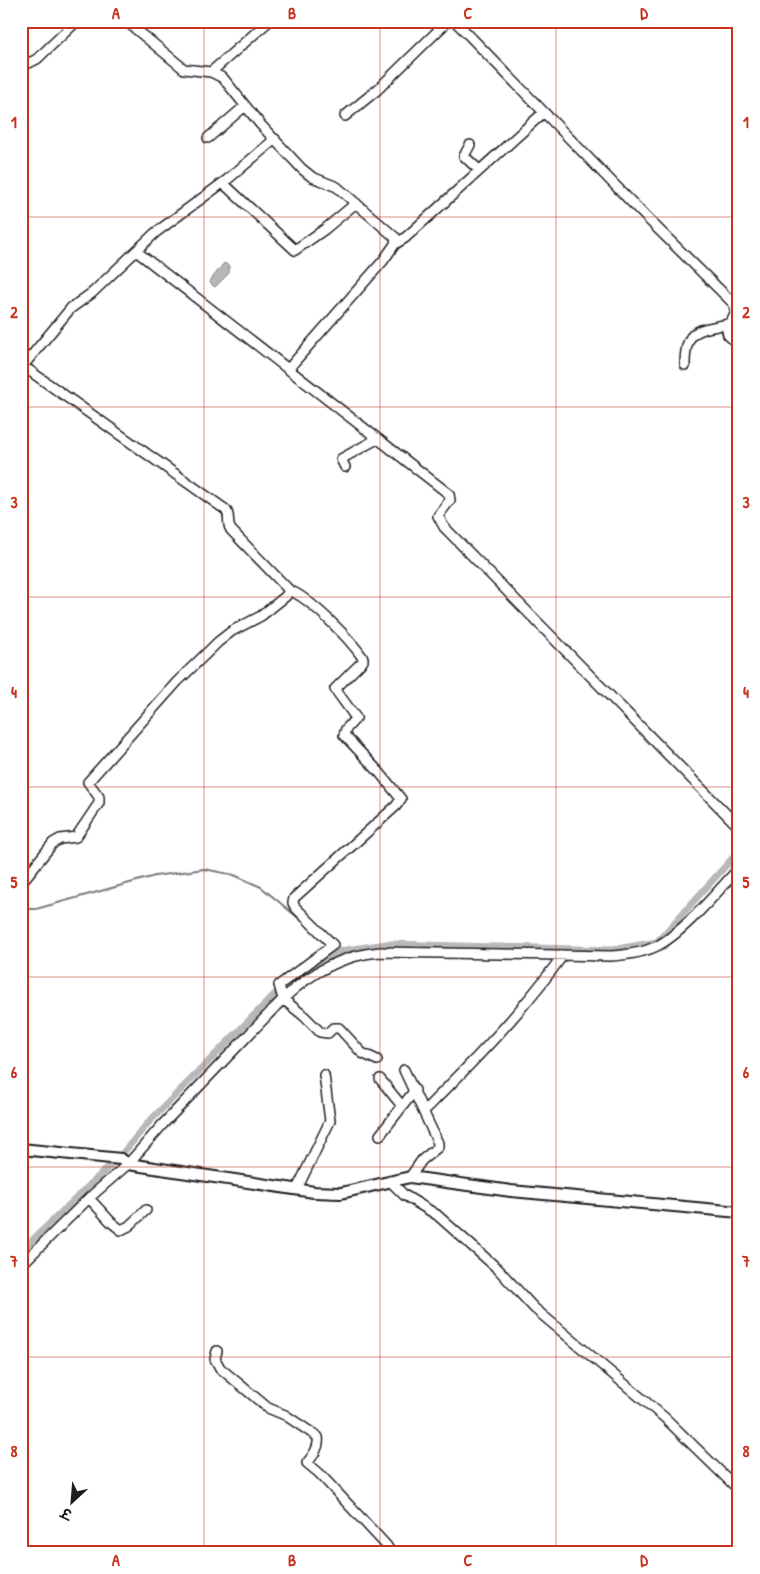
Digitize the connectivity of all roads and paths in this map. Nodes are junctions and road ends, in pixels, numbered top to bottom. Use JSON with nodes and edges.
{"nodes":[{"id":1,"x":76,"y":21,"type":"edge"},
{"id":2,"x":126,"y":21,"type":"edge"},
{"id":3,"x":269,"y":21,"type":"edge"},
{"id":4,"x":448,"y":21,"type":"edge"},
{"id":5,"x":455,"y":21,"type":"edge"},
{"id":6,"x":21,"y":60,"type":"edge"},
{"id":7,"x":211,"y":72,"type":"junction"},
{"id":8,"x":245,"y":106,"type":"junction"},
{"id":9,"x":544,"y":113,"type":"junction"},
{"id":10,"x":345,"y":116,"type":"dead end"},
{"id":11,"x":208,"y":138,"type":"dead end"},
{"id":12,"x":275,"y":139,"type":"junction"},
{"id":13,"x":470,"y":145,"type":"dead end"},
{"id":14,"x":479,"y":170,"type":"junction"},
{"id":15,"x":223,"y":183,"type":"junction"},
{"id":16,"x":356,"y":203,"type":"junction"},
{"id":17,"x":395,"y":244,"type":"junction"},
{"id":18,"x":136,"y":251,"type":"junction"},
{"id":19,"x":729,"y":324,"type":"junction"},
{"id":20,"x":739,"y":345,"type":"edge"},
{"id":21,"x":684,"y":365,"type":"dead end"},
{"id":22,"x":22,"y":367,"type":"edge"},
{"id":23,"x":289,"y":368,"type":"junction"},
{"id":24,"x":377,"y":439,"type":"junction"},
{"id":25,"x":345,"y":467,"type":"dead end"},
{"id":26,"x":288,"y":590,"type":"junction"},
{"id":27,"x":739,"y":827,"type":"edge"},
{"id":28,"x":739,"y":868,"type":"edge"},
{"id":29,"x":21,"y":883,"type":"edge"},
{"id":30,"x":564,"y":955,"type":"junction"},
{"id":31,"x":281,"y":992,"type":"junction"},
{"id":32,"x":377,"y":1060,"type":"dead end"},
{"id":33,"x":404,"y":1070,"type":"dead end"},
{"id":34,"x":324,"y":1075,"type":"dead end"},
{"id":35,"x":380,"y":1079,"type":"dead end"},
{"id":36,"x":415,"y":1090,"type":"junction"},
{"id":37,"x":402,"y":1106,"type":"junction"},
{"id":38,"x":424,"y":1111,"type":"junction"},
{"id":39,"x":380,"y":1135,"type":"dead end"},
{"id":40,"x":21,"y":1148,"type":"edge"},
{"id":41,"x":121,"y":1160,"type":"junction"},
{"id":42,"x":410,"y":1177,"type":"junction"},
{"id":43,"x":390,"y":1181,"type":"junction"},
{"id":44,"x":297,"y":1189,"type":"junction"},
{"id":45,"x":89,"y":1198,"type":"junction"},
{"id":46,"x":146,"y":1210,"type":"dead end"},
{"id":47,"x":739,"y":1212,"type":"edge"},
{"id":48,"x":21,"y":1265,"type":"edge"},
{"id":49,"x":217,"y":1350,"type":"dead end"},
{"id":50,"x":739,"y":1490,"type":"edge"},
{"id":51,"x":391,"y":1553,"type":"edge"}],
"edges":[{"from":1,"to":6,"type":"street"},
{"from":2,"to":7,"type":"street"},
{"from":3,"to":7,"type":"street"},
{"from":4,"to":10,"type":"street"},
{"from":5,"to":9,"type":"street"},
{"from":7,"to":8,"type":"street"},
{"from":8,"to":11,"type":"street"},
{"from":8,"to":12,"type":"street"},
{"from":9,"to":14,"type":"street"},
{"from":9,"to":19,"type":"street"},
{"from":12,"to":15,"type":"street"},
{"from":12,"to":16,"type":"street"},
{"from":13,"to":14,"type":"street"},
{"from":14,"to":17,"type":"street"},
{"from":15,"to":16,"type":"street"},
{"from":15,"to":18,"type":"street"},
{"from":16,"to":17,"type":"street"},
{"from":17,"to":23,"type":"street"},
{"from":18,"to":22,"type":"street"},
{"from":18,"to":23,"type":"street"},
{"from":19,"to":20,"type":"street"},
{"from":19,"to":21,"type":"street"},
{"from":22,"to":26,"type":"street"},
{"from":23,"to":24,"type":"street"},
{"from":24,"to":25,"type":"street"},
{"from":24,"to":27,"type":"street"},
{"from":26,"to":29,"type":"street"},
{"from":26,"to":31,"type":"street"},
{"from":28,"to":30,"type":"street"},
{"from":30,"to":31,"type":"street"},
{"from":30,"to":38,"type":"street"},
{"from":31,"to":32,"type":"street"},
{"from":31,"to":41,"type":"street"},
{"from":33,"to":36,"type":"street"},
{"from":34,"to":44,"type":"street"},
{"from":35,"to":37,"type":"street"},
{"from":36,"to":37,"type":"street"},
{"from":36,"to":38,"type":"street"},
{"from":37,"to":39,"type":"street"},
{"from":38,"to":42,"type":"street"},
{"from":40,"to":41,"type":"main road"},
{"from":41,"to":44,"type":"main road"},
{"from":41,"to":45,"type":"street"},
{"from":42,"to":43,"type":"main road"},
{"from":42,"to":47,"type":"main road"},
{"from":43,"to":44,"type":"main road"},
{"from":43,"to":50,"type":"street"},
{"from":45,"to":46,"type":"street"},
{"from":45,"to":48,"type":"street"},
{"from":49,"to":51,"type":"street"}]}
